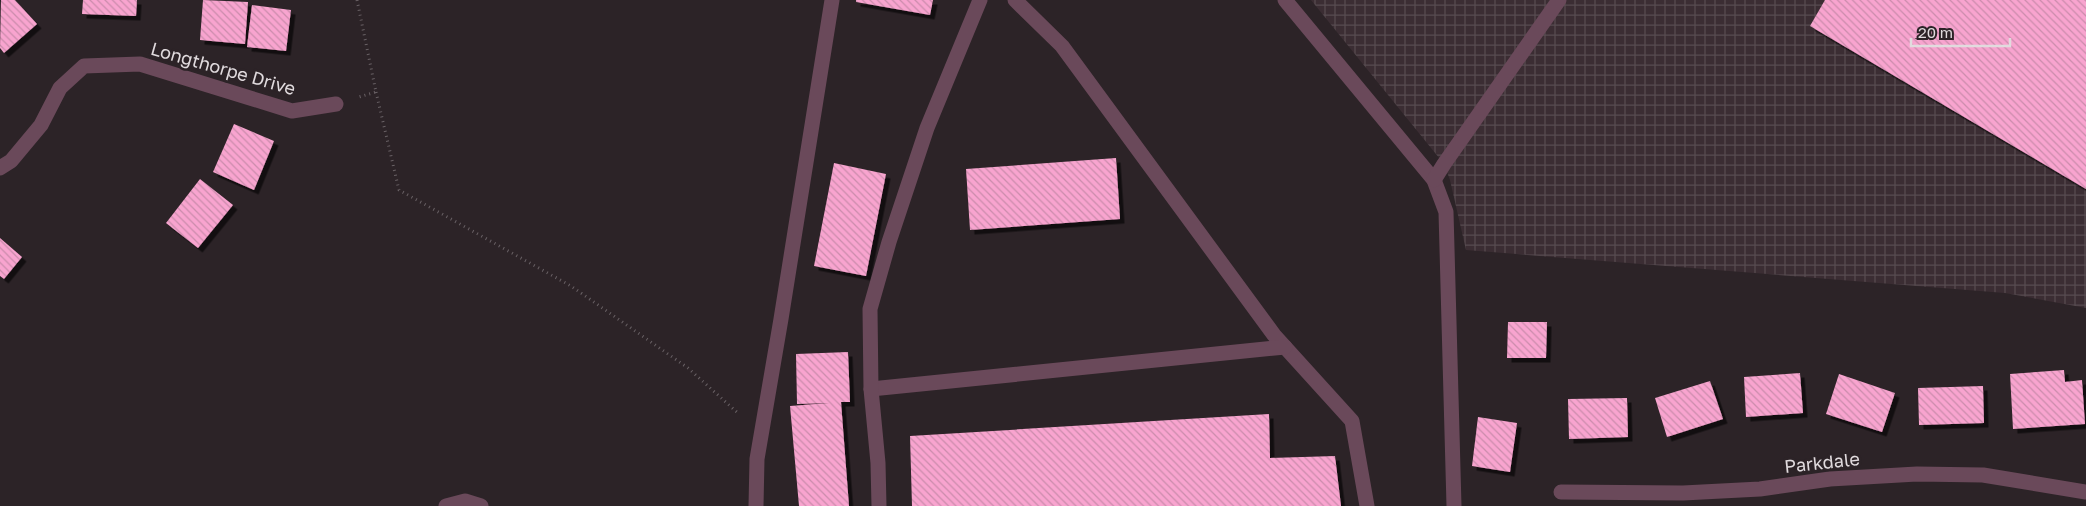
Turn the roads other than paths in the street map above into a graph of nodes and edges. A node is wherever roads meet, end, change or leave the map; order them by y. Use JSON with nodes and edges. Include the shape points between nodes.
{"nodes":[{"id":1,"x":832,"y":0,"type":"edge"},
{"id":2,"x":980,"y":0,"type":"edge"},
{"id":3,"x":1015,"y":0,"type":"edge"},
{"id":4,"x":1285,"y":0,"type":"edge"},
{"id":5,"x":1559,"y":0,"type":"edge"},
{"id":6,"x":336,"y":104,"type":"road end"},
{"id":7,"x":0,"y":168,"type":"edge"},
{"id":8,"x":1434,"y":180,"type":"junction"},
{"id":9,"x":1285,"y":347,"type":"junction"},
{"id":10,"x":871,"y":389,"type":"junction"},
{"id":11,"x":1561,"y":492,"type":"dead end"},
{"id":12,"x":2086,"y":492,"type":"edge"},
{"id":13,"x":446,"y":506,"type":"edge"},
{"id":14,"x":481,"y":506,"type":"edge"},
{"id":15,"x":756,"y":506,"type":"edge"},
{"id":16,"x":879,"y":506,"type":"edge"},
{"id":17,"x":1367,"y":506,"type":"edge"},
{"id":18,"x":1454,"y":506,"type":"edge"}],
"edges":[{"from":1,"to":15,"type":"street","via":[[756,459]]},
{"from":2,"to":10,"type":"street","via":[[928,128],[870,309]]},
{"from":3,"to":9,"type":"street","via":[[1062,46]]},
{"from":4,"to":8,"type":"street"},
{"from":5,"to":8,"type":"street"},
{"from":6,"to":7,"type":"street","name":"Longthorpe Drive","via":[[292,111],[140,64],[84,66],[60,88],[41,125],[11,161]]},
{"from":8,"to":18,"type":"street","via":[[1446,212]]},
{"from":9,"to":10,"type":"street"},
{"from":9,"to":17,"type":"street","via":[[1352,421]]},
{"from":10,"to":16,"type":"street"},
{"from":11,"to":12,"type":"street","name":"Parkdale","via":[[1684,493],[1917,474],[1983,475]]},
{"from":13,"to":14,"type":"street","via":[[465,501]]}]}
